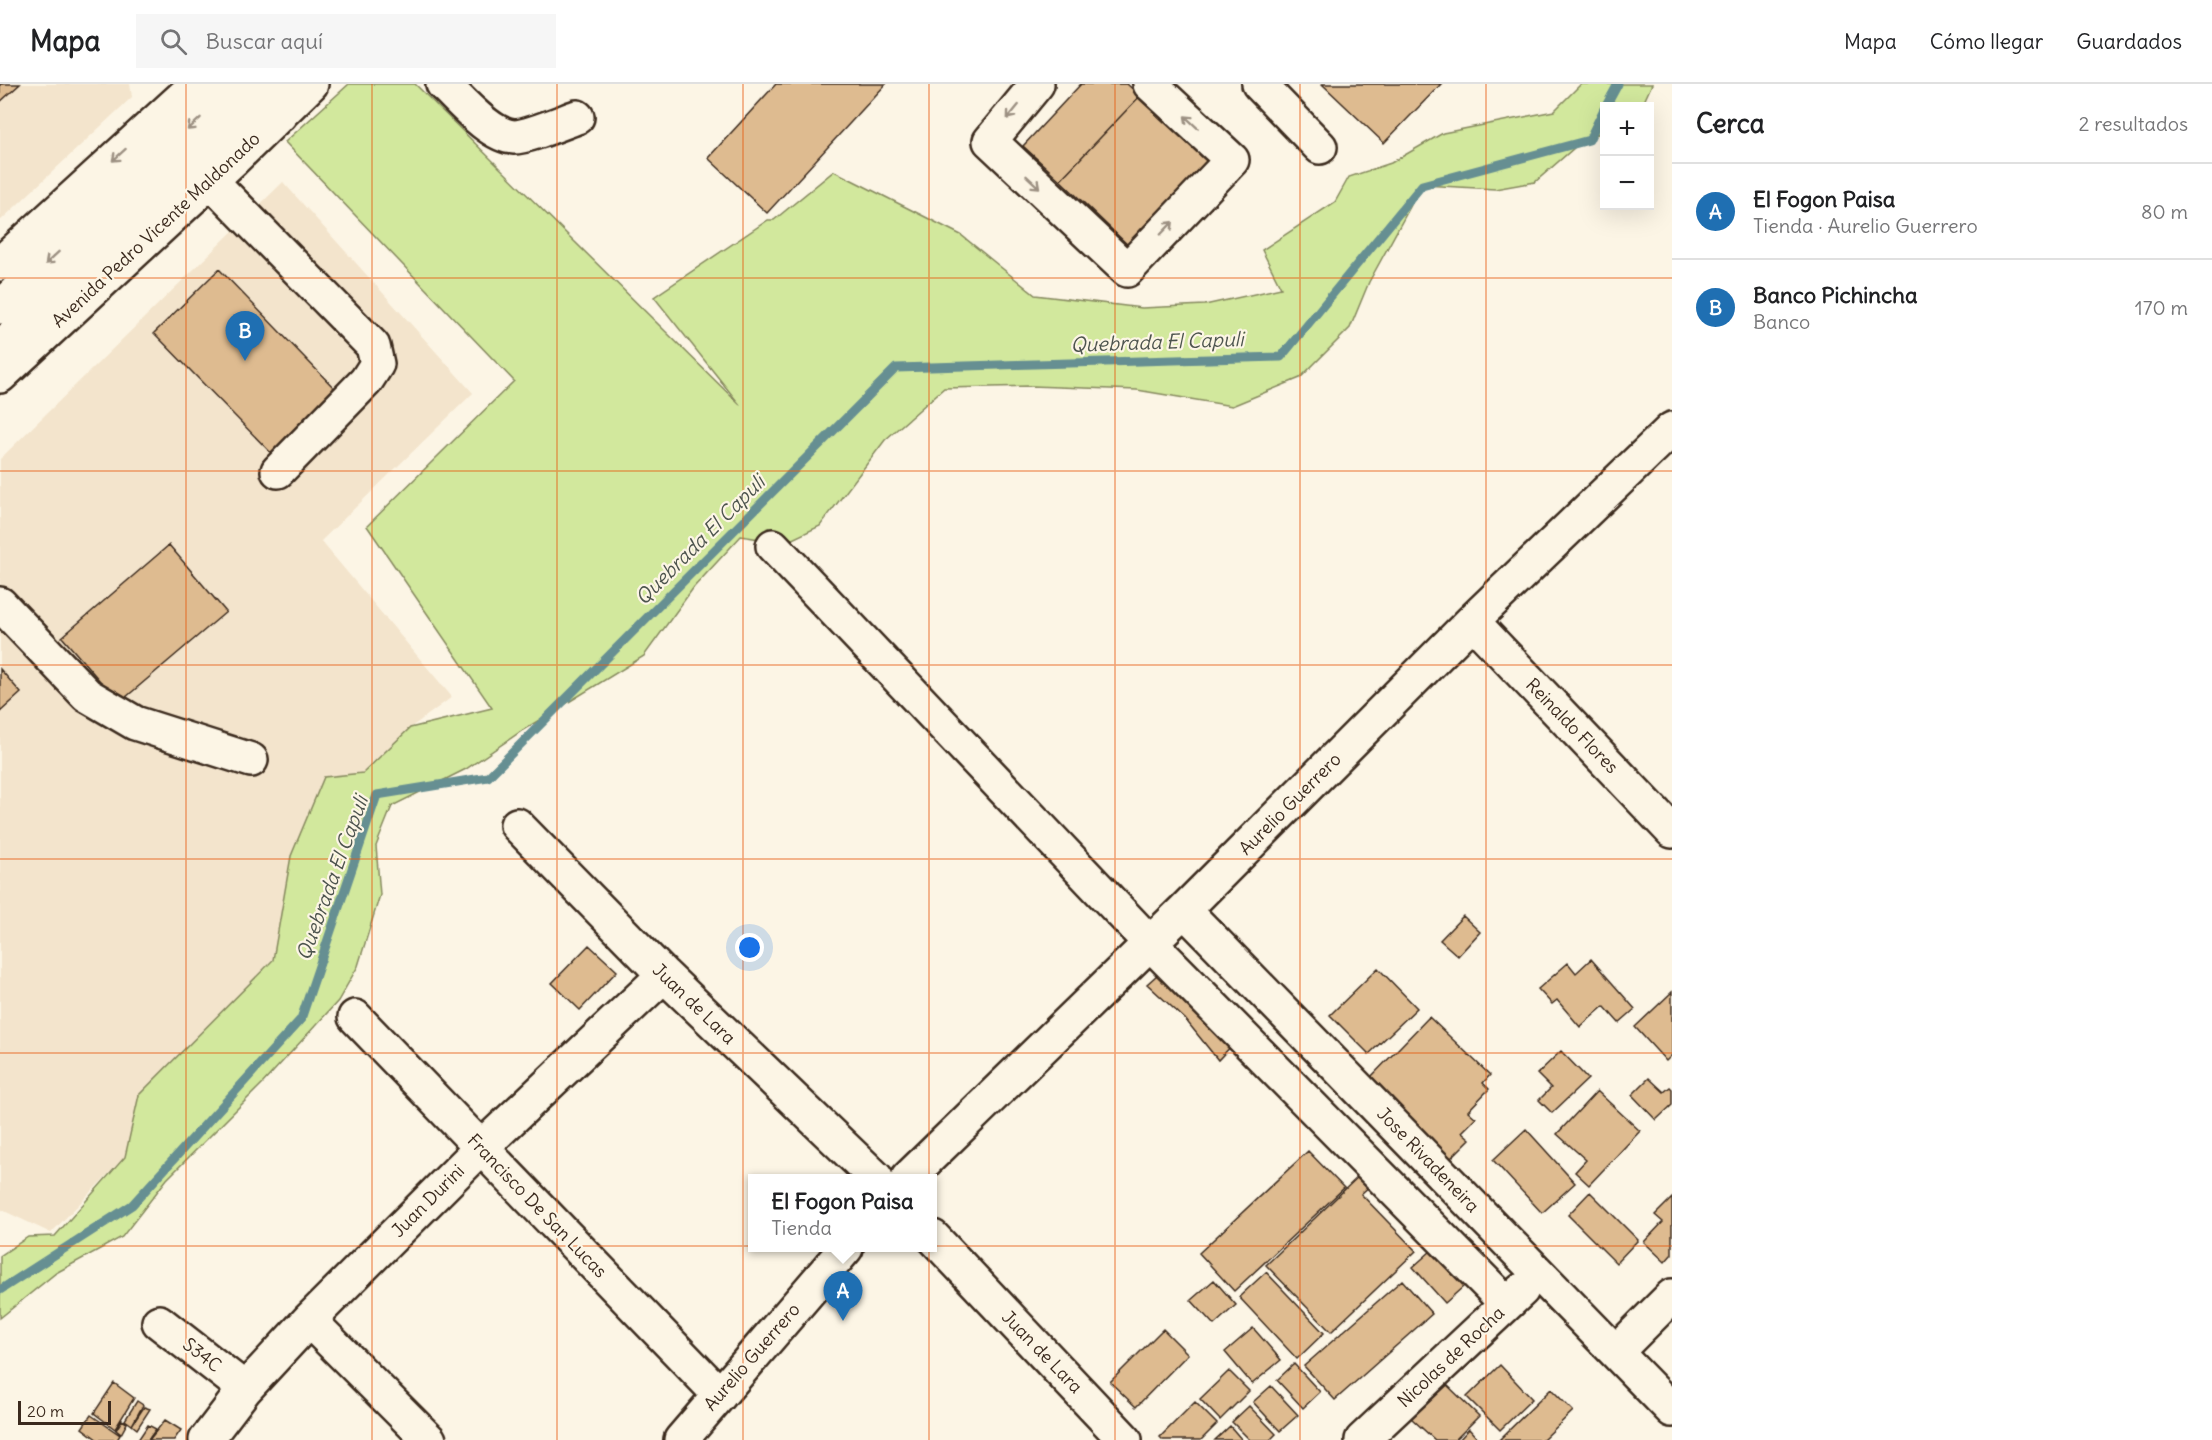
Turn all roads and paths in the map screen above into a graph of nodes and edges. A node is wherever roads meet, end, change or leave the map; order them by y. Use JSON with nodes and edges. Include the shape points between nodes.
{"nodes":[{"id":1,"x":311,"y":84,"type":"edge"},
{"id":2,"x":443,"y":84,"type":"edge"},
{"id":3,"x":1038,"y":84,"type":"edge"},
{"id":4,"x":1150,"y":84,"type":"edge"},
{"id":5,"x":1259,"y":84,"type":"edge"},
{"id":6,"x":270,"y":96,"type":"edge"},
{"id":7,"x":224,"y":103,"type":"edge"},
{"id":8,"x":577,"y":117,"type":"dead end"},
{"id":9,"x":1320,"y":147,"type":"dead end"},
{"id":10,"x":210,"y":180,"type":"junction"},
{"id":11,"x":0,"y":264,"type":"edge"},
{"id":12,"x":0,"y":307,"type":"edge"},
{"id":13,"x":0,"y":348,"type":"edge"},
{"id":14,"x":0,"y":376,"type":"edge"},
{"id":15,"x":1672,"y":429,"type":"edge"},
{"id":16,"x":278,"y":471,"type":"dead end"},
{"id":17,"x":773,"y":546,"type":"dead end"},
{"id":18,"x":0,"y":604,"type":"edge"},
{"id":19,"x":1472,"y":621,"type":"junction"},
{"id":20,"x":251,"y":760,"type":"dead end"},
{"id":21,"x":517,"y":825,"type":"dead end"},
{"id":22,"x":1672,"y":831,"type":"edge"},
{"id":23,"x":1185,"y":910,"type":"junction"},
{"id":24,"x":1150,"y":943,"type":"junction"},
{"id":25,"x":664,"y":975,"type":"junction"},
{"id":26,"x":355,"y":1017,"type":"dead end"},
{"id":27,"x":481,"y":1148,"type":"junction"},
{"id":28,"x":871,"y":1174,"type":"edge"},
{"id":29,"x":913,"y":1174,"type":"edge"},
{"id":30,"x":937,"y":1242,"type":"edge"},
{"id":31,"x":843,"y":1252,"type":"edge"},
{"id":32,"x":1539,"y":1275,"type":"junction"},
{"id":33,"x":1672,"y":1296,"type":"edge"},
{"id":34,"x":1507,"y":1304,"type":"junction"},
{"id":35,"x":309,"y":1320,"type":"junction"},
{"id":36,"x":159,"y":1322,"type":"dead end"},
{"id":37,"x":1616,"y":1352,"type":"junction"},
{"id":38,"x":245,"y":1389,"type":"junction"},
{"id":39,"x":720,"y":1395,"type":"junction"},
{"id":40,"x":1672,"y":1410,"type":"edge"},
{"id":41,"x":206,"y":1440,"type":"edge"},
{"id":42,"x":429,"y":1440,"type":"edge"},
{"id":43,"x":681,"y":1440,"type":"edge"},
{"id":44,"x":1125,"y":1440,"type":"edge"},
{"id":45,"x":1362,"y":1440,"type":"edge"}],
"edges":[{"from":1,"to":6,"type":"street","name":"Avenida Pedro Vicente Maldonado"},
{"from":2,"to":8,"type":"street","via":[[503,135],[516,137]]},
{"from":3,"to":4,"type":"street","one_way":true,"via":[[990,141],[1127,270],[1232,160]]},
{"from":5,"to":9,"type":"street"},
{"from":6,"to":7,"type":"street","name":"Avenida Pedro Vicente Maldonado"},
{"from":7,"to":10,"type":"street","name":"Avenida Pedro Vicente Maldonado"},
{"from":7,"to":11,"type":"street","name":"Avenida Pedro Vicente Maldonado","one_way":true},
{"from":7,"to":12,"type":"street","one_way":true},
{"from":7,"to":13,"type":"street"},
{"from":10,"to":14,"type":"street","name":"Avenida Pedro Vicente Maldonado"},
{"from":10,"to":16,"type":"street","via":[[373,346],[377,364],[366,381]]},
{"from":15,"to":19,"type":"street","name":"Aurelio Guerrero"},
{"from":17,"to":24,"type":"street"},
{"from":18,"to":20,"type":"street","via":[[87,695],[135,723]]},
{"from":19,"to":22,"type":"street","name":"Reinaldo Flores"},
{"from":19,"to":23,"type":"street","name":"Aurelio Guerrero"},
{"from":21,"to":25,"type":"street","name":"Juan de Lara"},
{"from":23,"to":24,"type":"street","name":"Aurelio Guerrero"},
{"from":23,"to":32,"type":"street","name":"Jose Rivadeneira"},
{"from":24,"to":29,"type":"street","name":"Aurelio Guerrero"},
{"from":24,"to":34,"type":"street"},
{"from":25,"to":27,"type":"street","name":"Juan Durini"},
{"from":25,"to":28,"type":"street","name":"Juan de Lara"},
{"from":26,"to":27,"type":"street","name":"Francisco De San Lucas"},
{"from":27,"to":35,"type":"street","name":"Juan Durini"},
{"from":27,"to":39,"type":"street","name":"Francisco De San Lucas"},
{"from":30,"to":44,"type":"street","name":"Juan de Lara"},
{"from":31,"to":39,"type":"street","name":"Aurelio Guerrero"},
{"from":32,"to":34,"type":"street","name":"Nicolas de Rocha"},
{"from":32,"to":37,"type":"street","name":"Jose Rivadeneira"},
{"from":33,"to":37,"type":"street"},
{"from":34,"to":45,"type":"street","name":"Nicolas de Rocha"},
{"from":35,"to":38,"type":"street","name":"Juan Durini"},
{"from":35,"to":42,"type":"street"},
{"from":36,"to":38,"type":"street","name":"S34C"},
{"from":37,"to":40,"type":"street","name":"Jose Rivadeneira"},
{"from":38,"to":41,"type":"street","name":"Juan Durini"},
{"from":39,"to":43,"type":"street","name":"Aurelio Guerrero"}]}
